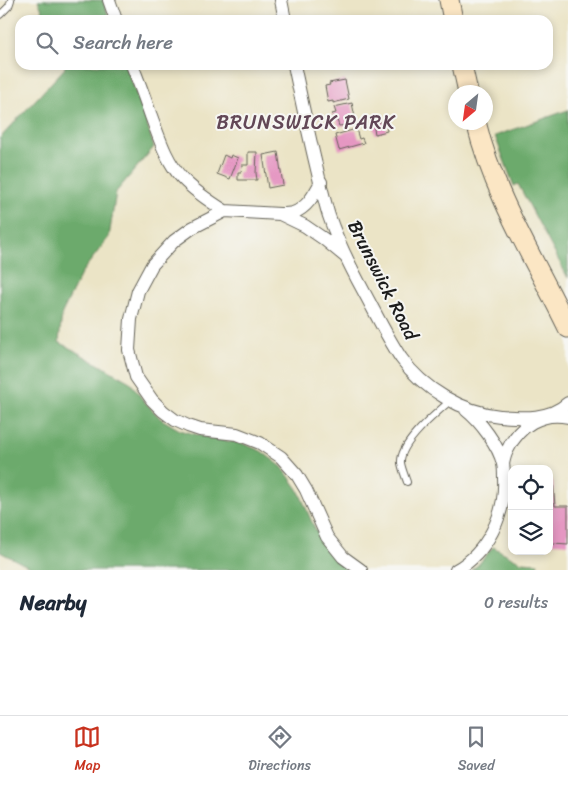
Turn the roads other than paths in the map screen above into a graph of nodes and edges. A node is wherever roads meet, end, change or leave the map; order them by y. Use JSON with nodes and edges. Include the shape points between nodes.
{"nodes":[{"id":1,"x":11,"y":0,"type":"edge"},
{"id":2,"x":109,"y":0,"type":"edge"},
{"id":3,"x":281,"y":0,"type":"edge"},
{"id":4,"x":449,"y":0,"type":"edge"},
{"id":5,"x":0,"y":15,"type":"edge"},
{"id":6,"x":114,"y":15,"type":"edge"},
{"id":7,"x":284,"y":15,"type":"edge"},
{"id":8,"x":452,"y":15,"type":"edge"},
{"id":9,"x":134,"y":70,"type":"edge"},
{"id":10,"x":295,"y":70,"type":"edge"},
{"id":11,"x":463,"y":70,"type":"edge"},
{"id":12,"x":466,"y":85,"type":"edge"},
{"id":13,"x":478,"y":130,"type":"edge"},
{"id":14,"x":320,"y":182,"type":"junction"},
{"id":15,"x":224,"y":211,"type":"junction"},
{"id":16,"x":280,"y":214,"type":"junction"},
{"id":17,"x":346,"y":258,"type":"junction"},
{"id":18,"x":568,"y":328,"type":"edge"},
{"id":19,"x":451,"y":400,"type":"junction"},
{"id":20,"x":568,"y":403,"type":"edge"},
{"id":21,"x":463,"y":406,"type":"junction"},
{"id":22,"x":543,"y":416,"type":"junction"},
{"id":23,"x":568,"y":417,"type":"edge"},
{"id":24,"x":503,"y":464,"type":"junction"},
{"id":25,"x":407,"y":482,"type":"dead end"},
{"id":26,"x":362,"y":570,"type":"edge"},
{"id":27,"x":456,"y":570,"type":"edge"}],
"edges":[{"from":1,"to":5,"type":"lane"},
{"from":2,"to":6,"type":"street"},
{"from":3,"to":7,"type":"street"},
{"from":4,"to":8,"type":"street"},
{"from":9,"to":15,"type":"street","via":[[172,164],[195,190]]},
{"from":10,"to":14,"type":"street","name":"Brunswick Road"},
{"from":11,"to":12,"type":"street"},
{"from":13,"to":18,"type":"street","via":[[496,183]]},
{"from":14,"to":16,"type":"street","via":[[306,204],[293,213]]},
{"from":14,"to":17,"type":"street","name":"Brunswick Road"},
{"from":15,"to":16,"type":"street"},
{"from":15,"to":26,"type":"street","via":[[174,241],[147,274],[138,291],[131,319],[130,350],[136,377],[152,400],[175,420],[200,430],[237,434],[282,457],[306,490],[327,537],[343,557]]},
{"from":16,"to":17,"type":"street","via":[[305,226]]},
{"from":17,"to":19,"type":"street","name":"Brunswick Road","via":[[402,359],[434,390]]},
{"from":19,"to":21,"type":"street","name":"Brunswick Road"},
{"from":19,"to":25,"type":"lane","via":[[415,434],[402,455]]},
{"from":20,"to":22,"type":"street","name":"Brunswick Road"},
{"from":21,"to":22,"type":"street","name":"Brunswick Road","via":[[492,415]]},
{"from":21,"to":24,"type":"street","via":[[484,429]]},
{"from":22,"to":23,"type":"street"},
{"from":22,"to":24,"type":"street","via":[[516,436]]},
{"from":24,"to":27,"type":"street","via":[[502,505],[493,531],[470,560]]}]}
